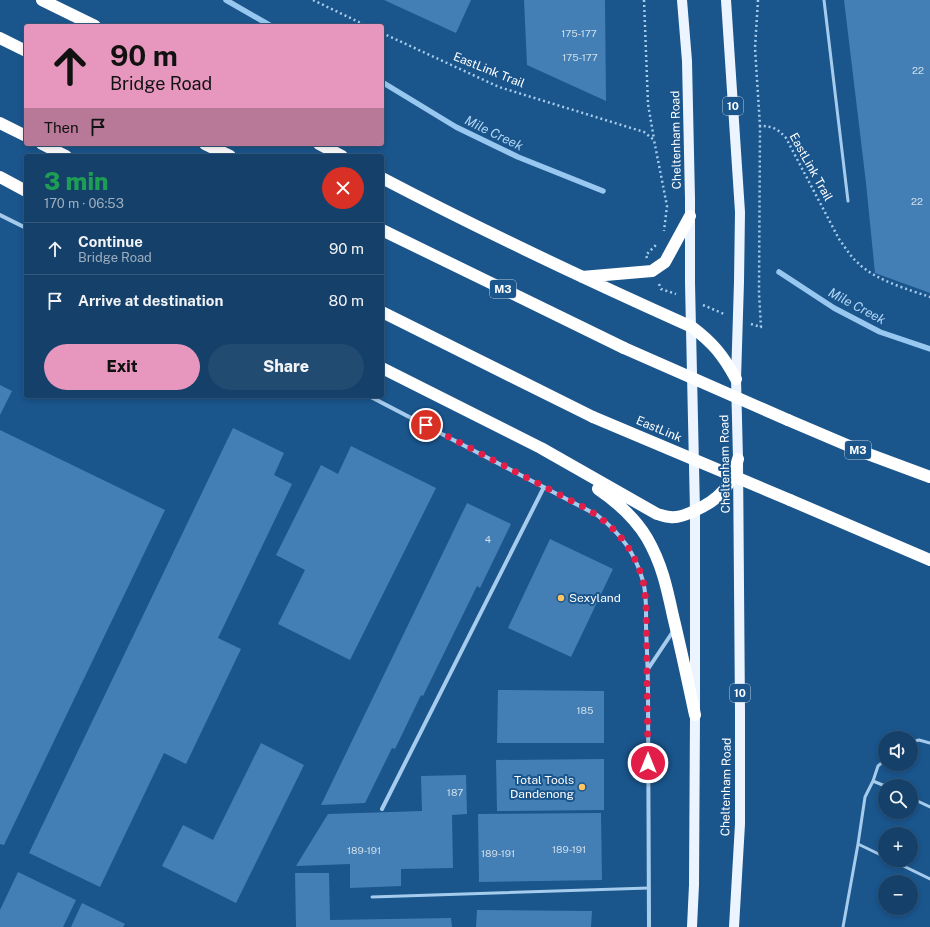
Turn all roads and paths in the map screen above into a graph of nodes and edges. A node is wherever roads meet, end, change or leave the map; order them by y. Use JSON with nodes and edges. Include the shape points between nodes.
{"nodes":[{"id":1,"x":42,"y":0,"type":"edge"},
{"id":2,"x":313,"y":0,"type":"edge"},
{"id":3,"x":644,"y":0,"type":"edge"},
{"id":4,"x":682,"y":0,"type":"edge"},
{"id":5,"x":726,"y":0,"type":"edge"},
{"id":6,"x":758,"y":0,"type":"edge"},
{"id":7,"x":824,"y":0,"type":"edge"},
{"id":8,"x":91,"y":24,"type":"edge"},
{"id":9,"x":363,"y":24,"type":"edge"},
{"id":10,"x":384,"y":34,"type":"edge"},
{"id":11,"x":0,"y":38,"type":"edge"},
{"id":12,"x":24,"y":50,"type":"edge"},
{"id":13,"x":0,"y":123,"type":"edge"},
{"id":14,"x":760,"y":126,"type":"junction"},
{"id":15,"x":24,"y":135,"type":"edge"},
{"id":16,"x":654,"y":140,"type":"junction"},
{"id":17,"x":46,"y":146,"type":"edge"},
{"id":18,"x":209,"y":146,"type":"edge"},
{"id":19,"x":323,"y":146,"type":"edge"},
{"id":20,"x":62,"y":154,"type":"edge"},
{"id":21,"x":226,"y":154,"type":"edge"},
{"id":22,"x":338,"y":154,"type":"edge"},
{"id":23,"x":0,"y":177,"type":"edge"},
{"id":24,"x":384,"y":179,"type":"edge"},
{"id":25,"x":24,"y":190,"type":"edge"},
{"id":26,"x":848,"y":201,"type":"dead end"},
{"id":27,"x":0,"y":215,"type":"edge"},
{"id":28,"x":690,"y":216,"type":"junction"},
{"id":29,"x":24,"y":227,"type":"edge"},
{"id":30,"x":384,"y":231,"type":"edge"},
{"id":31,"x":664,"y":232,"type":"dead end"},
{"id":32,"x":581,"y":277,"type":"junction"},
{"id":33,"x":759,"y":293,"type":"dead end"},
{"id":34,"x":930,"y":297,"type":"edge"},
{"id":35,"x":384,"y":313,"type":"edge"},
{"id":36,"x":692,"y":328,"type":"junction"},
{"id":37,"x":384,"y":369,"type":"edge"},
{"id":38,"x":736,"y":379,"type":"junction"},
{"id":39,"x":373,"y":398,"type":"edge"},
{"id":40,"x":541,"y":448,"type":"junction"},
{"id":41,"x":738,"y":459,"type":"junction"},
{"id":42,"x":930,"y":477,"type":"edge"},
{"id":43,"x":544,"y":487,"type":"junction"},
{"id":44,"x":695,"y":511,"type":"junction"},
{"id":45,"x":930,"y":560,"type":"edge"},
{"id":46,"x":676,"y":628,"type":"junction"},
{"id":47,"x":648,"y":670,"type":"junction"},
{"id":48,"x":695,"y":715,"type":"junction"},
{"id":49,"x":918,"y":740,"type":"edge"},
{"id":50,"x":930,"y":743,"type":"edge"},
{"id":51,"x":878,"y":766,"type":"edge"},
{"id":52,"x":873,"y":781,"type":"junction"},
{"id":53,"x":878,"y":783,"type":"edge"},
{"id":54,"x":918,"y":801,"type":"edge"},
{"id":55,"x":930,"y":807,"type":"edge"},
{"id":56,"x":382,"y":809,"type":"dead end"},
{"id":57,"x":858,"y":844,"type":"junction"},
{"id":58,"x":878,"y":854,"type":"edge"},
{"id":59,"x":905,"y":867,"type":"edge"},
{"id":60,"x":930,"y":879,"type":"edge"},
{"id":61,"x":649,"y":888,"type":"junction"},
{"id":62,"x":372,"y":897,"type":"dead end"},
{"id":63,"x":649,"y":927,"type":"edge"},
{"id":64,"x":692,"y":927,"type":"edge"},
{"id":65,"x":734,"y":927,"type":"edge"},
{"id":66,"x":843,"y":927,"type":"edge"}],
"edges":[{"from":1,"to":8,"type":"highway"},
{"from":2,"to":9,"type":"path"},
{"from":3,"to":16,"type":"path","via":[[648,104]]},
{"from":4,"to":28,"type":"main road","name":"Cheltenham Road","via":[[687,61]]},
{"from":5,"to":38,"type":"main road","name":"Cheltenham Road","number":"10","via":[[740,212]]},
{"from":6,"to":14,"type":"path","via":[[755,48]]},
{"from":7,"to":26,"type":"lane"},
{"from":10,"to":16,"type":"path","name":"EastLink Trail","via":[[499,87],[644,132]]},
{"from":11,"to":12,"type":"highway"},
{"from":13,"to":15,"type":"highway"},
{"from":14,"to":33,"type":"path"},
{"from":14,"to":34,"type":"path","name":"EastLink Trail","via":[[778,130],[786,138],[839,239],[857,263],[876,276]]},
{"from":16,"to":31,"type":"path","via":[[667,206]]},
{"from":17,"to":20,"type":"highway"},
{"from":18,"to":21,"type":"highway"},
{"from":19,"to":22,"type":"highway"},
{"from":23,"to":25,"type":"highway"},
{"from":24,"to":32,"type":"highway"},
{"from":27,"to":29,"type":"street"},
{"from":28,"to":32,"type":"highway","via":[[665,262],[652,271]]},
{"from":28,"to":36,"type":"main road","name":"Cheltenham Road"},
{"from":30,"to":42,"type":"highway","number":"M3","bridge":true,"via":[[624,348],[868,454]]},
{"from":32,"to":36,"type":"highway"},
{"from":35,"to":45,"type":"highway","name":"EastLink","bridge":true,"via":[[593,416]]},
{"from":36,"to":38,"type":"highway","via":[[717,350],[728,363]]},
{"from":36,"to":44,"type":"main road","name":"Cheltenham Road"},
{"from":37,"to":40,"type":"highway"},
{"from":38,"to":41,"type":"main road","name":"Cheltenham Road","number":"10"},
{"from":39,"to":43,"type":"street"},
{"from":40,"to":44,"type":"highway","via":[[657,514],[684,516]]},
{"from":40,"to":46,"type":"highway","via":[[613,499],[636,523],[656,554],[662,569]]},
{"from":41,"to":44,"type":"highway","via":[[727,488],[713,502]]},
{"from":41,"to":65,"type":"main road","name":"Cheltenham Road","number":"10","via":[[740,816]]},
{"from":43,"to":47,"type":"street","via":[[597,515],[626,543],[643,582]]},
{"from":43,"to":56,"type":"street"},
{"from":44,"to":48,"type":"main road","name":"Cheltenham Road"},
{"from":46,"to":47,"type":"street"},
{"from":46,"to":48,"type":"highway"},
{"from":47,"to":61,"type":"street"},
{"from":48,"to":64,"type":"main road","name":"Cheltenham Road"},
{"from":49,"to":50,"type":"lane"},
{"from":51,"to":52,"type":"lane"},
{"from":52,"to":53,"type":"lane"},
{"from":52,"to":57,"type":"lane","via":[[865,797]]},
{"from":54,"to":55,"type":"lane"},
{"from":57,"to":58,"type":"lane"},
{"from":57,"to":66,"type":"lane"},
{"from":59,"to":60,"type":"lane"},
{"from":61,"to":62,"type":"lane"},
{"from":61,"to":63,"type":"street"}]}
